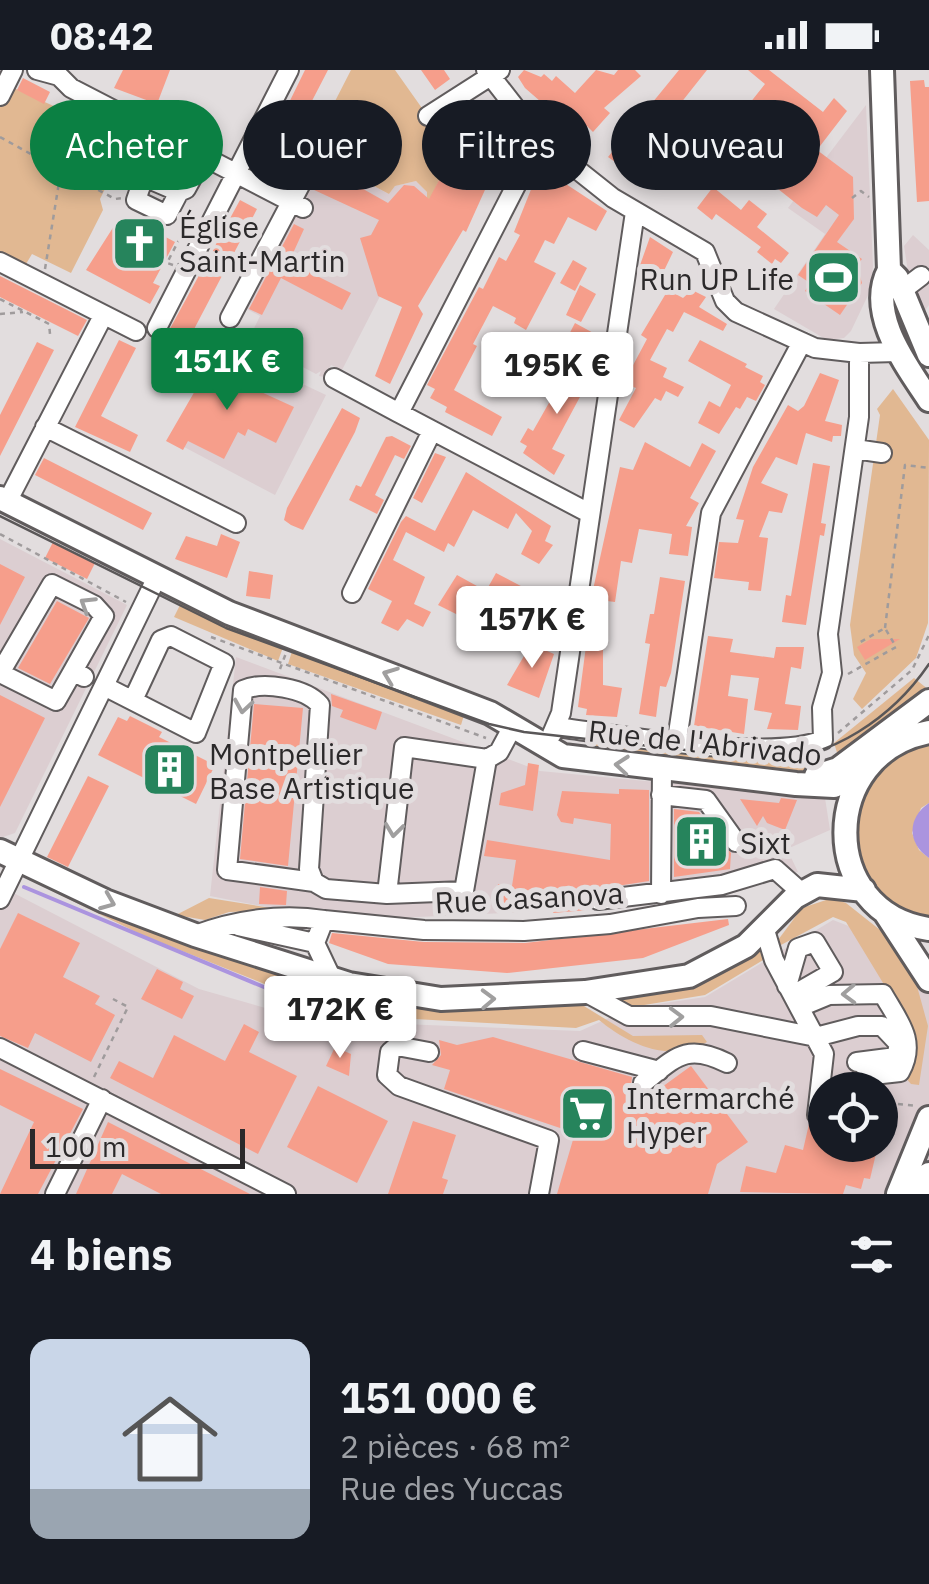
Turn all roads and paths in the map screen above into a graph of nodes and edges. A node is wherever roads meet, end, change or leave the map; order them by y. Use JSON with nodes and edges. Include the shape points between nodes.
{"nodes":[{"id":1,"x":14,"y":70,"type":"edge"},
{"id":2,"x":37,"y":70,"type":"edge"},
{"id":3,"x":882,"y":70,"type":"edge"},
{"id":4,"x":285,"y":71,"type":"edge"},
{"id":5,"x":492,"y":72,"type":"edge"},
{"id":6,"x":65,"y":73,"type":"edge"},
{"id":7,"x":0,"y":96,"type":"edge"},
{"id":8,"x":93,"y":100,"type":"edge"},
{"id":9,"x":451,"y":100,"type":"edge"},
{"id":10,"x":513,"y":100,"type":"edge"},
{"id":11,"x":0,"y":138,"type":"edge"},
{"id":12,"x":30,"y":153,"type":"edge"},
{"id":13,"x":223,"y":168,"type":"edge"},
{"id":14,"x":236,"y":175,"type":"junction"},
{"id":15,"x":591,"y":176,"type":"edge"},
{"id":16,"x":59,"y":190,"type":"edge"},
{"id":17,"x":98,"y":190,"type":"edge"},
{"id":18,"x":184,"y":190,"type":"edge"},
{"id":19,"x":302,"y":190,"type":"edge"},
{"id":20,"x":514,"y":190,"type":"edge"},
{"id":21,"x":134,"y":196,"type":"joint"},
{"id":22,"x":852,"y":198,"type":"dead end"},
{"id":23,"x":870,"y":198,"type":"dead end"},
{"id":24,"x":296,"y":205,"type":"junction"},
{"id":25,"x":636,"y":212,"type":"junction"},
{"id":26,"x":182,"y":234,"type":"dead end"},
{"id":27,"x":0,"y":262,"type":"edge"},
{"id":28,"x":180,"y":268,"type":"dead end"},
{"id":29,"x":889,"y":270,"type":"junction"},
{"id":30,"x":922,"y":276,"type":"dead end"},
{"id":31,"x":40,"y":282,"type":"junction"},
{"id":32,"x":900,"y":292,"type":"junction"},
{"id":33,"x":0,"y":298,"type":"edge"},
{"id":34,"x":24,"y":311,"type":"junction"},
{"id":35,"x":0,"y":314,"type":"edge"},
{"id":36,"x":103,"y":316,"type":"junction"},
{"id":37,"x":230,"y":318,"type":"dead end"},
{"id":38,"x":157,"y":328,"type":"dead end"},
{"id":39,"x":136,"y":332,"type":"dead end"},
{"id":40,"x":50,"y":334,"type":"dead end"},
{"id":41,"x":802,"y":342,"type":"junction"},
{"id":42,"x":926,"y":346,"type":"edge"},
{"id":43,"x":897,"y":352,"type":"junction"},
{"id":44,"x":859,"y":353,"type":"junction"},
{"id":45,"x":334,"y":378,"type":"dead end"},
{"id":46,"x":929,"y":400,"type":"edge"},
{"id":47,"x":398,"y":413,"type":"junction"},
{"id":48,"x":45,"y":427,"type":"junction"},
{"id":49,"x":432,"y":431,"type":"junction"},
{"id":50,"x":855,"y":449,"type":"junction"},
{"id":51,"x":882,"y":453,"type":"dead end"},
{"id":52,"x":929,"y":468,"type":"edge"},
{"id":53,"x":4,"y":500,"type":"edge"},
{"id":54,"x":589,"y":513,"type":"junction"},
{"id":55,"x":236,"y":523,"type":"dead end"},
{"id":56,"x":0,"y":534,"type":"edge"},
{"id":57,"x":157,"y":577,"type":"junction"},
{"id":58,"x":352,"y":592,"type":"dead end"},
{"id":59,"x":140,"y":609,"type":"junction"},
{"id":60,"x":885,"y":628,"type":"junction"},
{"id":61,"x":205,"y":635,"type":"dead end"},
{"id":62,"x":929,"y":635,"type":"edge"},
{"id":63,"x":857,"y":644,"type":"dead end"},
{"id":64,"x":832,"y":673,"type":"junction"},
{"id":65,"x":79,"y":674,"type":"joint"},
{"id":66,"x":104,"y":686,"type":"junction"},
{"id":67,"x":133,"y":700,"type":"junction"},
{"id":68,"x":924,"y":705,"type":"edge"},
{"id":69,"x":513,"y":726,"type":"junction"},
{"id":70,"x":919,"y":734,"type":"edge"},
{"id":71,"x":550,"y":736,"type":"junction"},
{"id":72,"x":677,"y":740,"type":"junction"},
{"id":73,"x":823,"y":740,"type":"junction"},
{"id":74,"x":490,"y":750,"type":"junction"},
{"id":75,"x":662,"y":768,"type":"junction"},
{"id":76,"x":862,"y":773,"type":"junction"},
{"id":77,"x":788,"y":780,"type":"junction"},
{"id":78,"x":661,"y":795,"type":"junction"},
{"id":79,"x":736,"y":842,"type":"dead end"},
{"id":80,"x":10,"y":856,"type":"edge"},
{"id":81,"x":314,"y":882,"type":"junction"},
{"id":82,"x":864,"y":890,"type":"junction"},
{"id":83,"x":386,"y":894,"type":"junction"},
{"id":84,"x":661,"y":894,"type":"junction"},
{"id":85,"x":802,"y":894,"type":"junction"},
{"id":86,"x":0,"y":899,"type":"edge"},
{"id":87,"x":598,"y":900,"type":"dead end"},
{"id":88,"x":736,"y":906,"type":"dead end"},
{"id":89,"x":884,"y":911,"type":"junction"},
{"id":90,"x":324,"y":920,"type":"junction"},
{"id":91,"x":228,"y":922,"type":"junction"},
{"id":92,"x":929,"y":929,"type":"edge"},
{"id":93,"x":765,"y":930,"type":"junction"},
{"id":94,"x":195,"y":934,"type":"junction"},
{"id":95,"x":315,"y":943,"type":"junction"},
{"id":96,"x":332,"y":979,"type":"junction"},
{"id":97,"x":929,"y":980,"type":"edge"},
{"id":98,"x":585,"y":992,"type":"junction"},
{"id":99,"x":791,"y":992,"type":"junction"},
{"id":100,"x":113,"y":999,"type":"dead end"},
{"id":101,"x":816,"y":1038,"type":"junction"},
{"id":102,"x":0,"y":1048,"type":"edge"},
{"id":103,"x":583,"y":1051,"type":"dead end"},
{"id":104,"x":429,"y":1052,"type":"dead end"},
{"id":105,"x":726,"y":1063,"type":"dead end"},
{"id":106,"x":659,"y":1070,"type":"junction"},
{"id":107,"x":823,"y":1072,"type":"edge"},
{"id":108,"x":642,"y":1083,"type":"dead end"},
{"id":109,"x":94,"y":1095,"type":"junction"},
{"id":110,"x":898,"y":1104,"type":"dead end"},
{"id":111,"x":925,"y":1112,"type":"edge"},
{"id":112,"x":929,"y":1174,"type":"edge"},
{"id":113,"x":266,"y":1189,"type":"edge"},
{"id":114,"x":55,"y":1194,"type":"edge"},
{"id":115,"x":286,"y":1194,"type":"edge"},
{"id":116,"x":539,"y":1194,"type":"edge"},
{"id":117,"x":898,"y":1194,"type":"edge"},
{"id":118,"x":919,"y":1194,"type":"edge"}],
"edges":[{"from":1,"to":7,"type":"street"},
{"from":2,"to":6,"type":"street"},
{"from":3,"to":29,"type":"main road"},
{"from":4,"to":14,"type":"street"},
{"from":5,"to":9,"type":"street"},
{"from":5,"to":10,"type":"street"},
{"from":6,"to":8,"type":"street","via":[[71,88]]},
{"from":11,"to":12,"type":"path"},
{"from":13,"to":14,"type":"street"},
{"from":14,"to":24,"type":"street"},
{"from":14,"to":38,"type":"street"},
{"from":15,"to":25,"type":"street"},
{"from":16,"to":31,"type":"path","via":[[50,261]]},
{"from":17,"to":21,"type":"path","via":[[114,199]]},
{"from":18,"to":21,"type":"street","via":[[167,215]]},
{"from":19,"to":24,"type":"street"},
{"from":20,"to":47,"type":"street"},
{"from":22,"to":23,"type":"path","via":[[861,190]]},
{"from":24,"to":37,"type":"street"},
{"from":25,"to":41,"type":"street","via":[[705,252],[731,308]]},
{"from":25,"to":54,"type":"street"},
{"from":26,"to":28,"type":"path","via":[[167,262]]},
{"from":27,"to":31,"type":"street"},
{"from":29,"to":32,"type":"main road"},
{"from":29,"to":43,"type":"main road","via":[[882,283],[884,304]]},
{"from":30,"to":32,"type":"street"},
{"from":31,"to":36,"type":"street"},
{"from":32,"to":42,"type":"main road"},
{"from":33,"to":34,"type":"path"},
{"from":34,"to":35,"type":"path"},
{"from":34,"to":40,"type":"path","via":[[49,324]]},
{"from":36,"to":39,"type":"street"},
{"from":36,"to":48,"type":"street"},
{"from":41,"to":44,"type":"street"},
{"from":41,"to":72,"type":"street","via":[[711,513]]},
{"from":42,"to":43,"type":"main road"},
{"from":43,"to":44,"type":"street"},
{"from":43,"to":46,"type":"main road"},
{"from":44,"to":50,"type":"street"},
{"from":45,"to":47,"type":"street"},
{"from":47,"to":49,"type":"street"},
{"from":48,"to":53,"type":"street"},
{"from":48,"to":55,"type":"street"},
{"from":49,"to":54,"type":"street"},
{"from":49,"to":58,"type":"street"},
{"from":50,"to":51,"type":"street"},
{"from":50,"to":64,"type":"street","via":[[828,634]]},
{"from":52,"to":60,"type":"path","via":[[905,465]]},
{"from":53,"to":57,"type":"main road","name":"Rue de l'Abrivado"},
{"from":54,"to":71,"type":"street"},
{"from":56,"to":59,"type":"path"},
{"from":57,"to":59,"type":"street"},
{"from":69,"to":57,"type":"main road","name":"Rue de l'Abrivado","one_way":true,"via":[[251,622]]},
{"from":59,"to":66,"type":"street"},
{"from":60,"to":63,"type":"path"},
{"from":60,"to":64,"type":"path","via":[[896,646],[846,675]]},
{"from":61,"to":74,"type":"path"},
{"from":62,"to":73,"type":"path","via":[[912,670]]},
{"from":64,"to":73,"type":"street","via":[[822,708]]},
{"from":65,"to":65,"type":"street","one_way":true,"via":[[104,616],[52,584],[0,673],[56,701]]},
{"from":66,"to":67,"type":"street"},
{"from":66,"to":80,"type":"street"},
{"from":67,"to":67,"type":"street","via":[[196,733],[224,663],[171,636],[161,640]]},
{"from":68,"to":70,"type":"street"},
{"from":68,"to":77,"type":"main road","via":[[838,769]]},
{"from":69,"to":71,"type":"main road","name":"Rue de l'Abrivado"},
{"from":69,"to":74,"type":"street","via":[[499,752]]},
{"from":70,"to":76,"type":"main road","via":[[883,751]]},
{"from":71,"to":72,"type":"street","name":"Rue de l'Abrivado"},
{"from":75,"to":71,"type":"main road","name":"Rue de l'Abrivado","one_way":true,"via":[[586,762]]},
{"from":72,"to":73,"type":"street","name":"Rue de l'Abrivado","via":[[777,750]]},
{"from":74,"to":83,"type":"street","via":[[464,891]]},
{"from":74,"to":83,"type":"street","one_way":true,"via":[[404,746]]},
{"from":75,"to":77,"type":"main road","name":"Rue de l'Abrivado"},
{"from":75,"to":78,"type":"street"},
{"from":76,"to":77,"type":"main road","name":"Rue de l'Abrivado","via":[[834,786]]},
{"from":76,"to":82,"type":"main road","via":[[844,832]]},
{"from":78,"to":79,"type":"street","via":[[706,800]]},
{"from":78,"to":84,"type":"street"},
{"from":80,"to":86,"type":"street"},
{"from":80,"to":94,"type":"main road","one_way":true},
{"from":81,"to":81,"type":"street","one_way":true,"via":[[309,869],[320,705],[304,692],[252,686],[243,690],[227,870]]},
{"from":81,"to":83,"type":"street"},
{"from":82,"to":85,"type":"main road","via":[[818,885]]},
{"from":82,"to":89,"type":"main road"},
{"from":84,"to":85,"type":"street","via":[[775,869]]},
{"from":84,"to":87,"type":"street"},
{"from":85,"to":93,"type":"main road"},
{"from":88,"to":90,"type":"street","name":"Rue Casanova","via":[[524,931]]},
{"from":89,"to":92,"type":"main road"},
{"from":89,"to":97,"type":"main road"},
{"from":90,"to":91,"type":"street","name":"Rue Casanova"},
{"from":90,"to":95,"type":"street"},
{"from":91,"to":94,"type":"street","name":"Rue Casanova"},
{"from":91,"to":95,"type":"street"},
{"from":93,"to":98,"type":"main road","via":[[690,976]]},
{"from":93,"to":99,"type":"street"},
{"from":94,"to":96,"type":"main road"},
{"from":95,"to":96,"type":"street"},
{"from":96,"to":98,"type":"main road","one_way":true,"via":[[441,999]]},
{"from":98,"to":101,"type":"street","one_way":true,"via":[[620,1014],[711,1016]]},
{"from":99,"to":101,"type":"street"},
{"from":101,"to":99,"type":"street","one_way":true,"via":[[882,1026],[900,1044],[896,1058],[857,1062],[882,1074],[900,1072],[908,1057],[909,1039],[883,994]]},
{"from":100,"to":109,"type":"path","via":[[128,1007]]},
{"from":101,"to":107,"type":"street"},
{"from":102,"to":109,"type":"street"},
{"from":103,"to":106,"type":"street"},
{"from":104,"to":116,"type":"street","via":[[397,1046],[387,1075],[398,1086],[549,1140]]},
{"from":105,"to":106,"type":"street","via":[[704,1051],[681,1054]]},
{"from":106,"to":108,"type":"street"},
{"from":109,"to":113,"type":"street"},
{"from":109,"to":114,"type":"street","via":[[83,1138]]},
{"from":110,"to":111,"type":"path"},
{"from":111,"to":117,"type":"main road"},
{"from":112,"to":118,"type":"main road"},
{"from":113,"to":115,"type":"street"}]}
